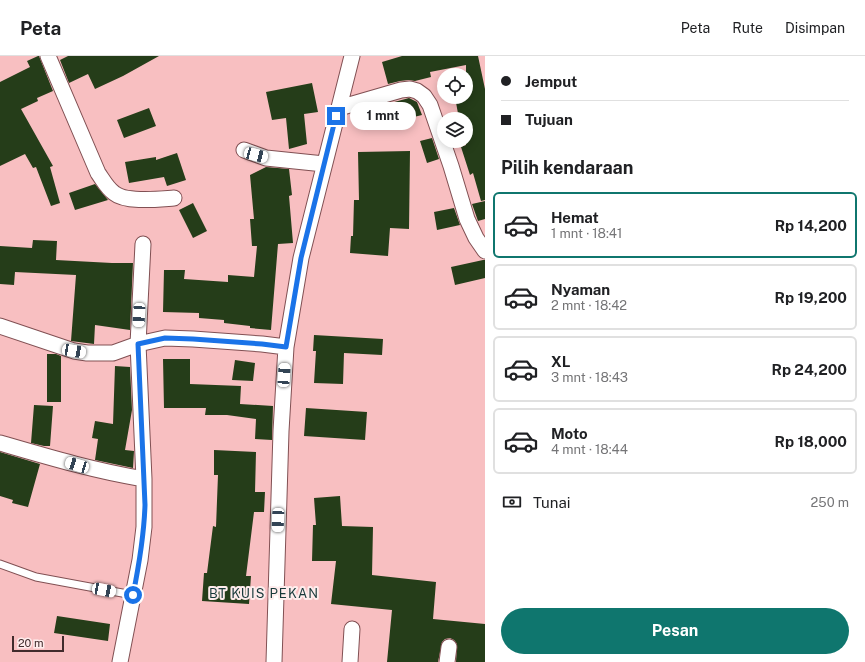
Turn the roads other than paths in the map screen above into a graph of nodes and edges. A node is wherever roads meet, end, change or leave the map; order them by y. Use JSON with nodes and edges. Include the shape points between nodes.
{"nodes":[{"id":1,"x":48,"y":56,"type":"edge"},
{"id":2,"x":352,"y":56,"type":"edge"},
{"id":3,"x":339,"y":108,"type":"junction"},
{"id":4,"x":244,"y":150,"type":"dead end"},
{"id":5,"x":324,"y":164,"type":"junction"},
{"id":6,"x":174,"y":198,"type":"dead end"},
{"id":7,"x":143,"y":244,"type":"dead end"},
{"id":8,"x":485,"y":250,"type":"edge"},
{"id":9,"x":0,"y":326,"type":"edge"},
{"id":10,"x":138,"y":344,"type":"junction"},
{"id":11,"x":286,"y":347,"type":"junction"},
{"id":12,"x":0,"y":443,"type":"edge"},
{"id":13,"x":144,"y":479,"type":"junction"},
{"id":14,"x":0,"y":564,"type":"edge"},
{"id":15,"x":133,"y":595,"type":"junction"},
{"id":16,"x":352,"y":629,"type":"dead end"},
{"id":17,"x":449,"y":647,"type":"dead end"},
{"id":18,"x":120,"y":662,"type":"edge"},
{"id":19,"x":274,"y":662,"type":"edge"},
{"id":20,"x":350,"y":662,"type":"edge"},
{"id":21,"x":446,"y":662,"type":"edge"}],
"edges":[{"from":1,"to":6,"type":"street","via":[[98,173],[110,190],[122,198]]},
{"from":2,"to":3,"type":"street"},
{"from":3,"to":5,"type":"street"},
{"from":3,"to":8,"type":"street","via":[[401,90],[421,93],[430,105],[467,219]]},
{"from":4,"to":5,"type":"street","via":[[266,158]]},
{"from":5,"to":11,"type":"street","via":[[301,258]]},
{"from":7,"to":10,"type":"street"},
{"from":9,"to":10,"type":"street","via":[[86,353],[113,353]]},
{"from":10,"to":11,"type":"street","via":[[165,338],[186,338]]},
{"from":10,"to":13,"type":"street"},
{"from":11,"to":19,"type":"street"},
{"from":12,"to":13,"type":"street","via":[[77,465]]},
{"from":13,"to":15,"type":"street","via":[[144,527]]},
{"from":14,"to":15,"type":"lane","via":[[36,577]]},
{"from":15,"to":18,"type":"street"},
{"from":16,"to":20,"type":"street"},
{"from":17,"to":21,"type":"street"}]}
